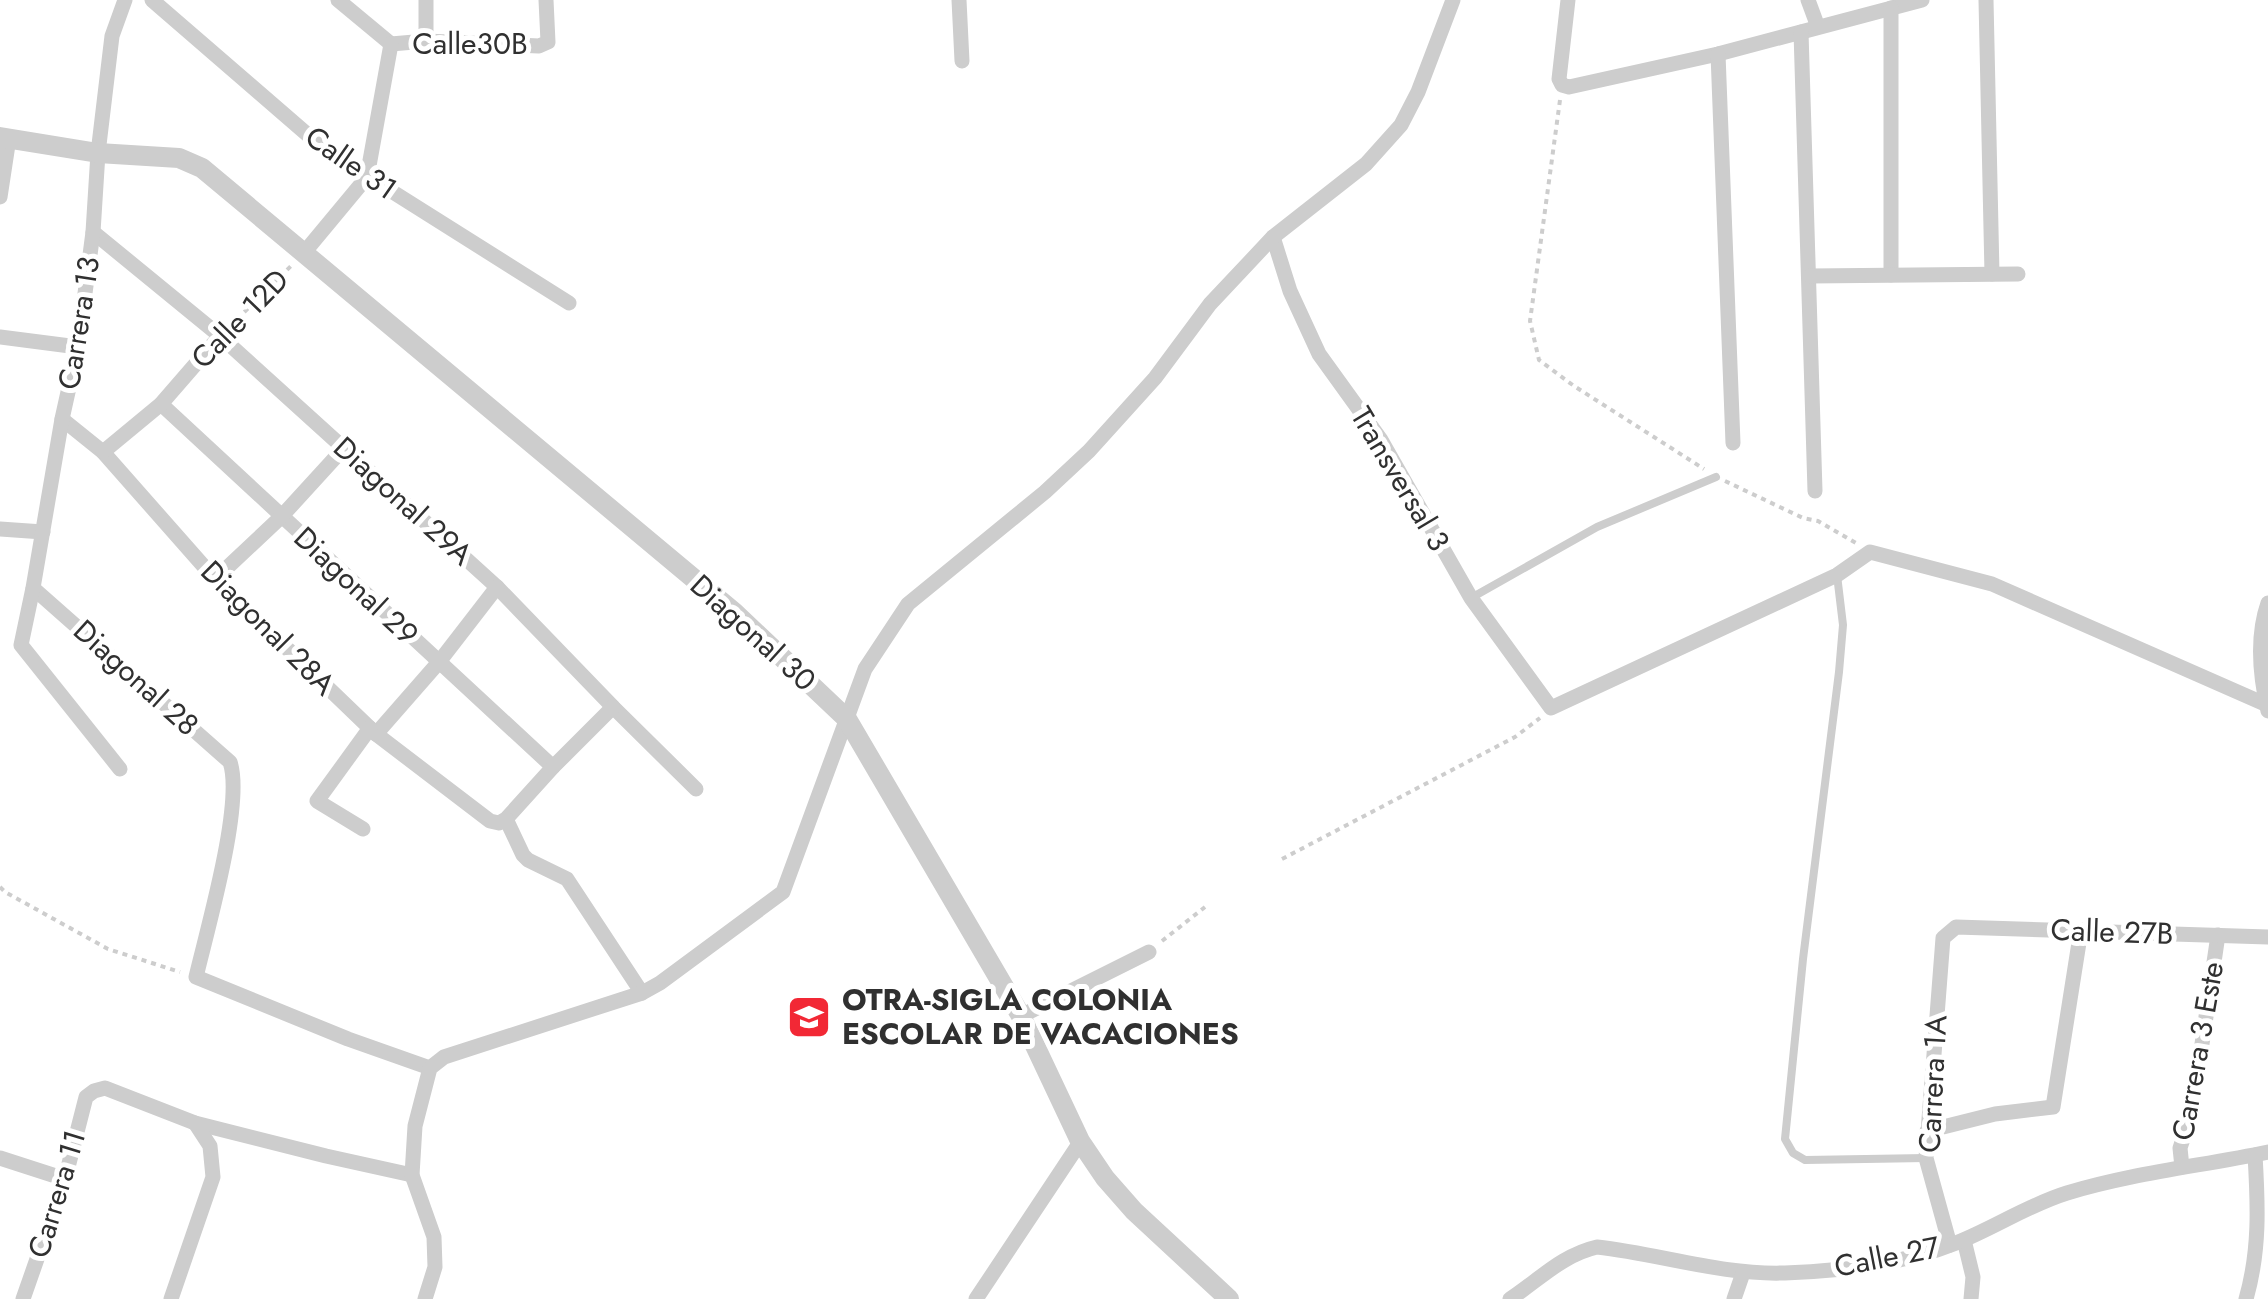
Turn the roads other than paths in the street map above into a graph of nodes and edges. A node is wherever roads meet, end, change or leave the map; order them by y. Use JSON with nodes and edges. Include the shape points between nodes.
{"nodes":[{"id":1,"x":125,"y":0,"type":"edge"},
{"id":2,"x":152,"y":0,"type":"edge"},
{"id":3,"x":338,"y":0,"type":"edge"},
{"id":4,"x":426,"y":0,"type":"edge"},
{"id":5,"x":546,"y":0,"type":"edge"},
{"id":6,"x":959,"y":0,"type":"edge"},
{"id":7,"x":1453,"y":0,"type":"edge"},
{"id":8,"x":1568,"y":0,"type":"edge"},
{"id":9,"x":1808,"y":0,"type":"edge"},
{"id":10,"x":1922,"y":0,"type":"edge"},
{"id":11,"x":1986,"y":0,"type":"edge"},
{"id":12,"x":1891,"y":8,"type":"junction"},
{"id":13,"x":1818,"y":27,"type":"junction"},
{"id":14,"x":1801,"y":32,"type":"junction"},
{"id":15,"x":426,"y":40,"type":"junction"},
{"id":16,"x":391,"y":44,"type":"junction"},
{"id":17,"x":1718,"y":54,"type":"junction"},
{"id":18,"x":962,"y":61,"type":"dead end"},
{"id":19,"x":4,"y":138,"type":"edge"},
{"id":20,"x":98,"y":153,"type":"junction"},
{"id":21,"x":367,"y":177,"type":"junction"},
{"id":22,"x":0,"y":197,"type":"edge"},
{"id":23,"x":94,"y":232,"type":"junction"},
{"id":24,"x":1273,"y":237,"type":"junction"},
{"id":25,"x":303,"y":254,"type":"junction"},
{"id":26,"x":1992,"y":274,"type":"junction"},
{"id":27,"x":2018,"y":274,"type":"dead end"},
{"id":28,"x":1891,"y":275,"type":"junction"},
{"id":29,"x":1810,"y":276,"type":"junction"},
{"id":30,"x":569,"y":302,"type":"dead end"},
{"id":31,"x":220,"y":336,"type":"junction"},
{"id":32,"x":0,"y":337,"type":"edge"},
{"id":33,"x":78,"y":347,"type":"junction"},
{"id":34,"x":161,"y":404,"type":"junction"},
{"id":35,"x":62,"y":419,"type":"junction"},
{"id":36,"x":1733,"y":443,"type":"dead end"},
{"id":37,"x":344,"y":448,"type":"junction"},
{"id":38,"x":104,"y":452,"type":"junction"},
{"id":39,"x":1716,"y":476,"type":"road end"},
{"id":40,"x":1815,"y":491,"type":"dead end"},
{"id":41,"x":281,"y":517,"type":"junction"},
{"id":42,"x":0,"y":529,"type":"edge"},
{"id":43,"x":43,"y":532,"type":"junction"},
{"id":44,"x":1837,"y":575,"type":"junction"},
{"id":45,"x":215,"y":579,"type":"junction"},
{"id":46,"x":498,"y":587,"type":"junction"},
{"id":47,"x":33,"y":588,"type":"junction"},
{"id":48,"x":1471,"y":598,"type":"junction"},
{"id":49,"x":2268,"y":602,"type":"edge"},
{"id":50,"x":438,"y":662,"type":"junction"},
{"id":51,"x":2265,"y":684,"type":"edge"},
{"id":52,"x":613,"y":707,"type":"junction"},
{"id":53,"x":2267,"y":708,"type":"edge"},
{"id":54,"x":847,"y":719,"type":"junction"},
{"id":55,"x":373,"y":731,"type":"junction"},
{"id":56,"x":553,"y":766,"type":"junction"},
{"id":57,"x":120,"y":769,"type":"dead end"},
{"id":58,"x":696,"y":788,"type":"dead end"},
{"id":59,"x":498,"y":820,"type":"junction"},
{"id":60,"x":362,"y":828,"type":"dead end"},
{"id":61,"x":1956,"y":927,"type":"joint"},
{"id":62,"x":2081,"y":930,"type":"junction"},
{"id":63,"x":2218,"y":935,"type":"junction"},
{"id":64,"x":2268,"y":937,"type":"edge"},
{"id":65,"x":1149,"y":952,"type":"road end"},
{"id":66,"x":642,"y":993,"type":"junction"},
{"id":67,"x":1021,"y":1016,"type":"junction"},
{"id":68,"x":430,"y":1068,"type":"junction"},
{"id":69,"x":195,"y":1122,"type":"junction"},
{"id":70,"x":1927,"y":1131,"type":"junction"},
{"id":71,"x":1081,"y":1141,"type":"junction"},
{"id":72,"x":2261,"y":1154,"type":"edge"},
{"id":73,"x":0,"y":1158,"type":"edge"},
{"id":74,"x":1926,"y":1158,"type":"junction"},
{"id":75,"x":2182,"y":1167,"type":"junction"},
{"id":76,"x":412,"y":1175,"type":"junction"},
{"id":77,"x":66,"y":1178,"type":"junction"},
{"id":78,"x":1957,"y":1242,"type":"junction"},
{"id":79,"x":1743,"y":1273,"type":"junction"},
{"id":80,"x":23,"y":1299,"type":"edge"},
{"id":81,"x":171,"y":1299,"type":"edge"},
{"id":82,"x":425,"y":1299,"type":"edge"},
{"id":83,"x":976,"y":1299,"type":"edge"},
{"id":84,"x":1229,"y":1299,"type":"edge"},
{"id":85,"x":1510,"y":1299,"type":"edge"},
{"id":86,"x":1734,"y":1299,"type":"edge"},
{"id":87,"x":1971,"y":1299,"type":"edge"},
{"id":88,"x":2246,"y":1299,"type":"edge"}],
"edges":[{"from":1,"to":20,"type":"street","name":"Carrera 13","via":[[112,36]]},
{"from":2,"to":21,"type":"street","name":"Calle 31","via":[[323,148]]},
{"from":3,"to":16,"type":"street"},
{"from":4,"to":15,"type":"street"},
{"from":5,"to":15,"type":"street","name":"Calle30B","via":[[548,42],[540,46]]},
{"from":6,"to":18,"type":"street"},
{"from":7,"to":24,"type":"street","via":[[1401,125],[1366,164]]},
{"from":8,"to":17,"type":"street","via":[[1562,85]]},
{"from":9,"to":13,"type":"street"},
{"from":10,"to":12,"type":"street"},
{"from":11,"to":26,"type":"street"},
{"from":12,"to":13,"type":"street"},
{"from":12,"to":28,"type":"street"},
{"from":13,"to":14,"type":"street"},
{"from":14,"to":17,"type":"street"},
{"from":14,"to":29,"type":"street"},
{"from":15,"to":16,"type":"street","name":"Calle30B"},
{"from":16,"to":21,"type":"street"},
{"from":17,"to":36,"type":"street"},
{"from":19,"to":20,"type":"street","name":"Diagonal 30"},
{"from":19,"to":22,"type":"street"},
{"from":20,"to":23,"type":"street","name":"Carrera 13"},
{"from":20,"to":25,"type":"street","name":"Diagonal 30","via":[[179,158],[202,168]]},
{"from":21,"to":25,"type":"street","name":"Calle 12D"},
{"from":21,"to":30,"type":"street","name":"Calle 31"},
{"from":23,"to":31,"type":"street","name":"Diagonal 29A"},
{"from":23,"to":33,"type":"street","name":"Carrera 13"},
{"from":24,"to":48,"type":"street","name":"Transversal 3","via":[[1319,354],[1381,440]]},
{"from":24,"to":54,"type":"street","via":[[1088,451],[908,604],[865,669]]},
{"from":25,"to":54,"type":"street","name":"Diagonal 30","via":[[735,613]]},
{"from":26,"to":27,"type":"street"},
{"from":26,"to":28,"type":"street"},
{"from":28,"to":29,"type":"street"},
{"from":29,"to":40,"type":"street"},
{"from":31,"to":34,"type":"street","name":"Calle 12D"},
{"from":31,"to":37,"type":"street","name":"Diagonal 29A"},
{"from":32,"to":33,"type":"street"},
{"from":33,"to":35,"type":"street","name":"Carrera 13"},
{"from":34,"to":38,"type":"street","name":"Calle 12D"},
{"from":34,"to":41,"type":"street","name":"Diagonal 29"},
{"from":35,"to":38,"type":"street","name":"Diagonal 28A"},
{"from":35,"to":43,"type":"street","name":"Carrera 13"},
{"from":37,"to":41,"type":"street"},
{"from":37,"to":46,"type":"street","name":"Diagonal 29A"},
{"from":38,"to":45,"type":"street","name":"Diagonal 28A"},
{"from":39,"to":48,"type":"lane","via":[[1598,528]]},
{"from":41,"to":45,"type":"street"},
{"from":41,"to":50,"type":"street","name":"Diagonal 29"},
{"from":42,"to":43,"type":"street"},
{"from":43,"to":47,"type":"street","name":"Carrera 13"},
{"from":44,"to":48,"type":"street","name":"Transversal 3","via":[[1551,708]]},
{"from":44,"to":53,"type":"street","via":[[1870,552],[1992,584]]},
{"from":44,"to":74,"type":"lane","via":[[1839,672],[1785,1139],[1805,1160]]},
{"from":45,"to":55,"type":"street","name":"Diagonal 28A"},
{"from":46,"to":50,"type":"street"},
{"from":46,"to":52,"type":"street","name":"Diagonal 29A"},
{"from":47,"to":57,"type":"street","name":"Carrera 13","via":[[21,645]]},
{"from":47,"to":68,"type":"street","name":"Diagonal 28","via":[[230,762],[230,822],[196,977]]},
{"from":49,"to":51,"type":"street","via":[[2261,641]]},
{"from":50,"to":55,"type":"street"},
{"from":50,"to":56,"type":"street","name":"Diagonal 29"},
{"from":51,"to":53,"type":"street"},
{"from":52,"to":56,"type":"street"},
{"from":52,"to":58,"type":"street","name":"Diagonal 29A"},
{"from":54,"to":66,"type":"street","via":[[783,892]]},
{"from":54,"to":67,"type":"street","name":"Diagonal 30"},
{"from":55,"to":59,"type":"street","name":"Diagonal 28A"},
{"from":55,"to":60,"type":"street","via":[[317,800]]},
{"from":56,"to":59,"type":"street"},
{"from":59,"to":66,"type":"street","name":"Diagonal 28A","via":[[522,855],[567,879]]},
{"from":61,"to":62,"type":"street","name":"Calle 27B"},
{"from":61,"to":70,"type":"street","name":"Carrera 1A","via":[[1943,938]]},
{"from":62,"to":63,"type":"street","name":"Calle 27B"},
{"from":62,"to":70,"type":"street","via":[[2054,1107]]},
{"from":63,"to":64,"type":"street","name":"Calle 27B"},
{"from":63,"to":75,"type":"street","name":"Carrera 3 Este"},
{"from":65,"to":67,"type":"street"},
{"from":66,"to":68,"type":"street","via":[[444,1057]]},
{"from":67,"to":71,"type":"street","name":"Diagonal 30"},
{"from":68,"to":76,"type":"street"},
{"from":69,"to":76,"type":"street"},
{"from":69,"to":77,"type":"street","name":"Carrera 11","via":[[105,1088],[94,1090],[86,1098]]},
{"from":69,"to":81,"type":"street","via":[[210,1146],[213,1177]]},
{"from":70,"to":74,"type":"street","name":"Carrera 1A"},
{"from":71,"to":83,"type":"street"},
{"from":71,"to":84,"type":"street","name":"Diagonal 30","via":[[1134,1211]]},
{"from":72,"to":75,"type":"street","name":"Calle 27"},
{"from":72,"to":88,"type":"street"},
{"from":73,"to":77,"type":"street"},
{"from":74,"to":78,"type":"street","name":"Carrera 1A"},
{"from":75,"to":78,"type":"street","name":"Calle 27","via":[[2062,1195]]},
{"from":76,"to":82,"type":"street","via":[[434,1238],[435,1267]]},
{"from":77,"to":80,"type":"street","name":"Carrera 11"},
{"from":78,"to":79,"type":"street","name":"Calle 27","via":[[1893,1260]]},
{"from":78,"to":87,"type":"street","name":"Carrera 1A","via":[[1973,1278]]},
{"from":79,"to":85,"type":"street","name":"Calle 27","via":[[1597,1246],[1558,1262]]},
{"from":79,"to":86,"type":"street"}]}
